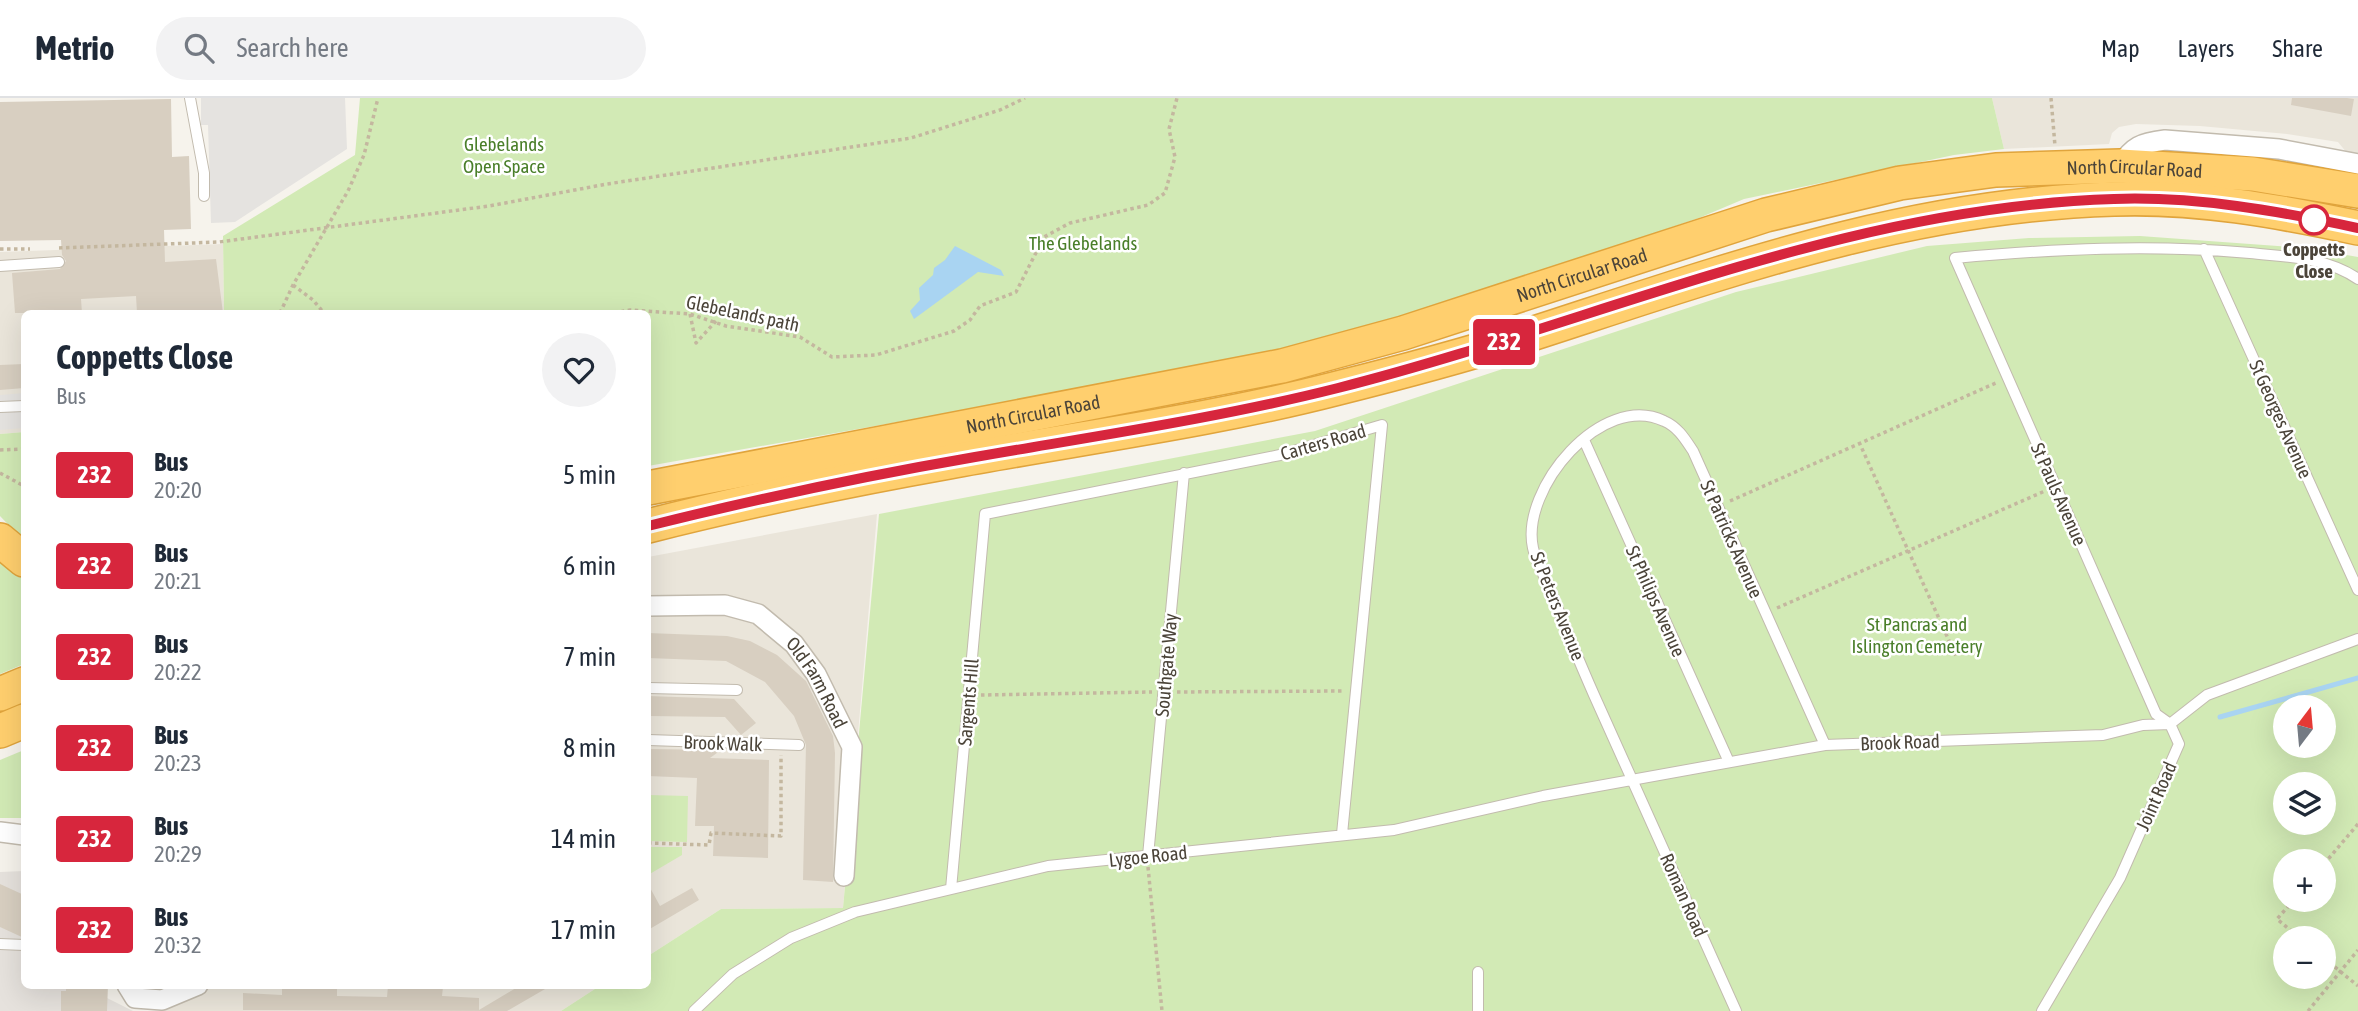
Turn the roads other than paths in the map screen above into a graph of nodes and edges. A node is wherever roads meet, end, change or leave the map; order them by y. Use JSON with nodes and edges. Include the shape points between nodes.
{"nodes":[{"id":1,"x":190,"y":98,"type":"edge"},
{"id":2,"x":2358,"y":164,"type":"edge"},
{"id":3,"x":2120,"y":166,"type":"junction"},
{"id":4,"x":2358,"y":191,"type":"edge"},
{"id":5,"x":204,"y":196,"type":"dead end"},
{"id":6,"x":2358,"y":228,"type":"edge"},
{"id":7,"x":2204,"y":249,"type":"junction"},
{"id":8,"x":59,"y":262,"type":"dead end"},
{"id":9,"x":0,"y":266,"type":"edge"},
{"id":10,"x":2358,"y":279,"type":"edge"},
{"id":11,"x":21,"y":406,"type":"edge"},
{"id":12,"x":0,"y":407,"type":"edge"},
{"id":13,"x":1584,"y":440,"type":"junction"},
{"id":14,"x":1184,"y":473,"type":"junction"},
{"id":15,"x":651,"y":487,"type":"edge"},
{"id":16,"x":985,"y":514,"type":"joint"},
{"id":17,"x":651,"y":525,"type":"edge"},
{"id":18,"x":0,"y":540,"type":"edge"},
{"id":19,"x":21,"y":558,"type":"edge"},
{"id":20,"x":2358,"y":590,"type":"edge"},
{"id":21,"x":651,"y":606,"type":"edge"},
{"id":22,"x":2358,"y":639,"type":"edge"},
{"id":23,"x":21,"y":685,"type":"edge"},
{"id":24,"x":651,"y":688,"type":"edge"},
{"id":25,"x":737,"y":690,"type":"dead end"},
{"id":26,"x":0,"y":694,"type":"edge"},
{"id":27,"x":21,"y":722,"type":"edge"},
{"id":28,"x":2170,"y":724,"type":"junction"},
{"id":29,"x":0,"y":731,"type":"edge"},
{"id":30,"x":651,"y":740,"type":"edge"},
{"id":31,"x":799,"y":745,"type":"dead end"},
{"id":32,"x":1825,"y":745,"type":"junction"},
{"id":33,"x":1729,"y":762,"type":"junction"},
{"id":34,"x":1631,"y":779,"type":"junction"},
{"id":35,"x":0,"y":832,"type":"edge"},
{"id":36,"x":1342,"y":834,"type":"junction"},
{"id":37,"x":21,"y":835,"type":"edge"},
{"id":38,"x":1147,"y":856,"type":"junction"},
{"id":39,"x":844,"y":876,"type":"dead end"},
{"id":40,"x":951,"y":889,"type":"junction"},
{"id":41,"x":0,"y":944,"type":"edge"},
{"id":42,"x":21,"y":945,"type":"edge"},
{"id":43,"x":1478,"y":972,"type":"dead end"},
{"id":44,"x":129,"y":989,"type":"edge"},
{"id":45,"x":188,"y":989,"type":"edge"},
{"id":46,"x":694,"y":1011,"type":"edge"},
{"id":47,"x":1478,"y":1011,"type":"edge"},
{"id":48,"x":1735,"y":1011,"type":"edge"},
{"id":49,"x":2042,"y":1011,"type":"edge"}],
"edges":[{"from":1,"to":5,"type":"lane"},
{"from":2,"to":3,"type":"street","via":[[2279,149],[2165,140],[2130,150]]},
{"from":3,"to":4,"type":"highway","name":"North Circular Road","via":[[2253,174]]},
{"from":3,"to":15,"type":"highway","name":"North Circular Road","via":[[1996,170],[1836,197],[1753,219],[1403,333],[1282,366]]},
{"from":6,"to":17,"type":"highway","name":"North Circular Road","via":[[2194,201],[2118,198],[1950,214],[1758,260],[1511,341],[1335,389],[747,501]]},
{"from":7,"to":10,"type":"lane","via":[[2314,260]]},
{"from":7,"to":20,"type":"lane","name":"St Georges Avenue"},
{"from":7,"to":28,"type":"lane","name":"St Pauls Avenue","via":[[2114,246],[1955,258],[2155,714]]},
{"from":8,"to":9,"type":"lane"},
{"from":11,"to":12,"type":"lane"},
{"from":13,"to":32,"type":"lane","name":"St Patricks Avenue","via":[[1614,419],[1636,416],[1663,420],[1681,433]]},
{"from":13,"to":33,"type":"lane","name":"St Philips Avenue"},
{"from":13,"to":34,"type":"lane","name":"St Peters Avenue","via":[[1548,479],[1538,501],[1533,547]]},
{"from":14,"to":16,"type":"lane","name":"Carters Road"},
{"from":14,"to":36,"type":"lane","name":"Carters Road","via":[[1280,455],[1382,425]]},
{"from":14,"to":38,"type":"lane","name":"Southgate Way"},
{"from":16,"to":40,"type":"lane","name":"Sargents Hill"},
{"from":18,"to":19,"type":"highway"},
{"from":21,"to":39,"type":"street","name":"Old Farm Road","via":[[725,605],[758,614],[794,644],[808,664],[845,747]]},
{"from":22,"to":28,"type":"lane","via":[[2207,695]]},
{"from":23,"to":26,"type":"highway"},
{"from":24,"to":25,"type":"lane"},
{"from":27,"to":29,"type":"highway"},
{"from":28,"to":32,"type":"lane","name":"Brook Road","via":[[2103,735]]},
{"from":28,"to":49,"type":"lane","name":"Joint Road","via":[[2179,744],[2120,878]]},
{"from":30,"to":31,"type":"lane","name":"Brook Walk"},
{"from":32,"to":33,"type":"lane","name":"Brook Road"},
{"from":33,"to":34,"type":"lane","name":"Brook Road"},
{"from":34,"to":36,"type":"lane","name":"Lygoe Road","via":[[1454,819]]},
{"from":34,"to":48,"type":"lane","name":"Roman Road"},
{"from":35,"to":37,"type":"street"},
{"from":36,"to":38,"type":"lane","name":"Lygoe Road"},
{"from":38,"to":40,"type":"lane","name":"Lygoe Road","via":[[1048,866]]},
{"from":40,"to":46,"type":"lane","name":"Lygoe Road","via":[[855,912],[791,938],[733,974]]},
{"from":41,"to":42,"type":"lane"},
{"from":43,"to":47,"type":"lane"},
{"from":44,"to":45,"type":"street","via":[[135,998],[162,1000]]}]}
